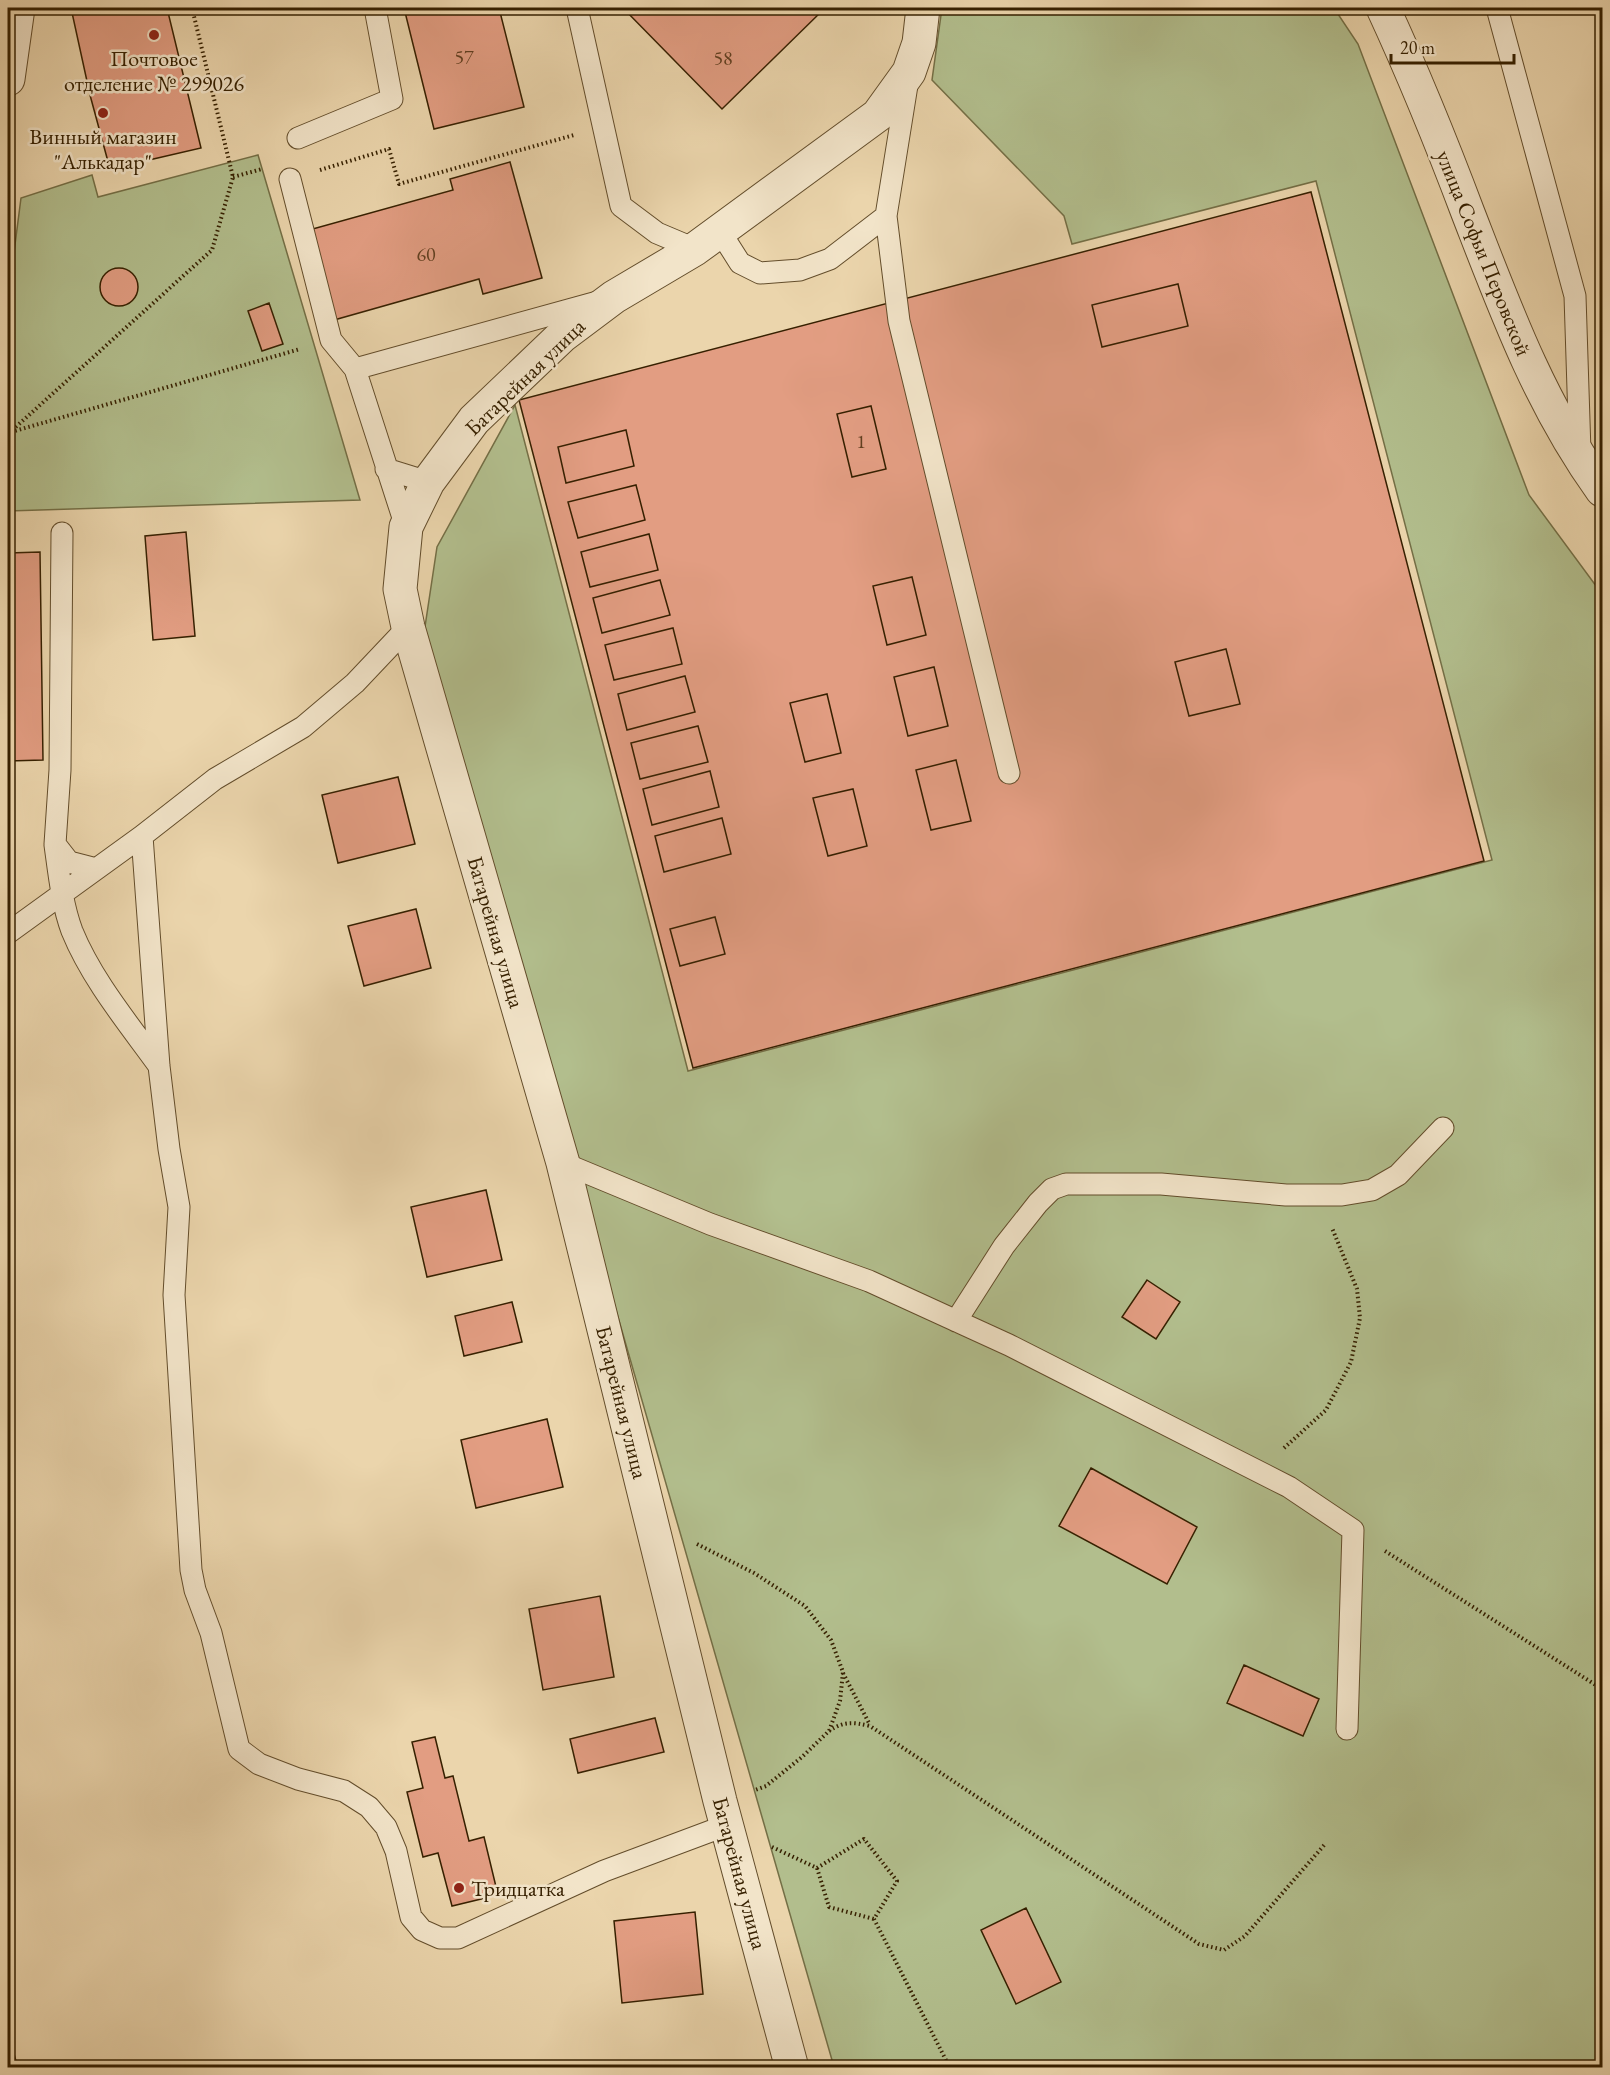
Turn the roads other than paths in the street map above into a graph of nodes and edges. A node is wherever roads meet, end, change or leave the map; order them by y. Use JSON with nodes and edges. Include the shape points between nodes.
{"nodes":[{"id":1,"x":18,"y":8,"type":"edge"},
{"id":2,"x":375,"y":8,"type":"edge"},
{"id":3,"x":577,"y":8,"type":"edge"},
{"id":4,"x":923,"y":8,"type":"edge"},
{"id":5,"x":1383,"y":8,"type":"edge"},
{"id":6,"x":1497,"y":8,"type":"edge"},
{"id":7,"x":909,"y":72,"type":"junction"},
{"id":8,"x":8,"y":79,"type":"edge"},
{"id":9,"x":298,"y":138,"type":"dead end"},
{"id":10,"x":300,"y":176,"type":"road end"},
{"id":11,"x":886,"y":216,"type":"junction"},
{"id":12,"x":707,"y":239,"type":"junction"},
{"id":13,"x":614,"y":297,"type":"junction"},
{"id":14,"x":355,"y":369,"type":"junction"},
{"id":15,"x":1580,"y":459,"type":"junction"},
{"id":16,"x":386,"y":469,"type":"junction"},
{"id":17,"x":428,"y":482,"type":"junction"},
{"id":18,"x":1602,"y":490,"type":"edge"},
{"id":19,"x":406,"y":527,"type":"junction"},
{"id":20,"x":62,"y":533,"type":"dead end"},
{"id":21,"x":408,"y":627,"type":"junction"},
{"id":22,"x":1009,"y":773,"type":"dead end"},
{"id":23,"x":142,"y":836,"type":"junction"},
{"id":24,"x":55,"y":844,"type":"junction"},
{"id":25,"x":96,"y":868,"type":"junction"},
{"id":26,"x":62,"y":893,"type":"junction"},
{"id":27,"x":8,"y":933,"type":"edge"},
{"id":28,"x":159,"y":1066,"type":"junction"},
{"id":29,"x":1443,"y":1128,"type":"dead end"},
{"id":30,"x":563,"y":1163,"type":"junction"},
{"id":31,"x":956,"y":1321,"type":"junction"},
{"id":32,"x":1347,"y":1729,"type":"dead end"},
{"id":33,"x":723,"y":1813,"type":"junction"},
{"id":34,"x":792,"y":2067,"type":"edge"}],
"edges":[{"from":1,"to":8,"type":"street"},
{"from":2,"to":9,"type":"lane","via":[[392,99]]},
{"from":3,"to":12,"type":"lane","via":[[621,206],[657,233]]},
{"from":4,"to":7,"type":"street","name":"Батарейная улица","via":[[919,43]]},
{"from":5,"to":15,"type":"street","name":"улица Софьи Перовской","via":[[1412,70],[1529,366]]},
{"from":6,"to":15,"type":"lane","via":[[1575,296]]},
{"from":7,"to":11,"type":"lane"},
{"from":7,"to":12,"type":"street","name":"Батарейная улица","via":[[878,115]]},
{"from":10,"to":14,"type":"lane","via":[[331,340]]},
{"from":11,"to":12,"type":"lane","via":[[830,259],[800,270],[760,273]]},
{"from":11,"to":22,"type":"lane","via":[[899,321]]},
{"from":12,"to":13,"type":"street","name":"Батарейная улица"},
{"from":13,"to":14,"type":"lane"},
{"from":13,"to":17,"type":"street","name":"Батарейная улица","via":[[562,336],[474,420]]},
{"from":14,"to":16,"type":"lane"},
{"from":15,"to":18,"type":"street","name":"улица Софьи Перовской"},
{"from":16,"to":17,"type":"lane"},
{"from":16,"to":19,"type":"lane"},
{"from":17,"to":19,"type":"street","name":"Батарейная улица"},
{"from":19,"to":21,"type":"street","name":"Батарейная улица","via":[[400,589]]},
{"from":20,"to":24,"type":"lane","via":[[60,770]]},
{"from":21,"to":23,"type":"lane","via":[[355,683],[303,727],[214,779]]},
{"from":21,"to":30,"type":"street","name":"Батарейная улица"},
{"from":23,"to":25,"type":"lane"},
{"from":23,"to":28,"type":"lane"},
{"from":24,"to":25,"type":"lane","via":[[69,862]]},
{"from":24,"to":26,"type":"lane"},
{"from":25,"to":26,"type":"lane"},
{"from":26,"to":27,"type":"lane"},
{"from":26,"to":28,"type":"lane","via":[[72,930],[84,954],[123,1018]]},
{"from":28,"to":33,"type":"lane","via":[[179,1207],[174,1295],[191,1569],[239,1749],[259,1764],[344,1791],[369,1807],[386,1827],[396,1851],[411,1917],[422,1930],[440,1938],[458,1938]]},
{"from":29,"to":31,"type":"lane","via":[[1398,1174],[1372,1190],[1342,1195],[1286,1195],[1161,1184],[1066,1184],[1052,1189],[1004,1246]]},
{"from":30,"to":31,"type":"lane","via":[[710,1224],[869,1281]]},
{"from":30,"to":33,"type":"street","name":"Батарейная улица"},
{"from":31,"to":32,"type":"lane","via":[[1288,1487],[1353,1530]]},
{"from":33,"to":34,"type":"street","name":"Батарейная улица"}]}
